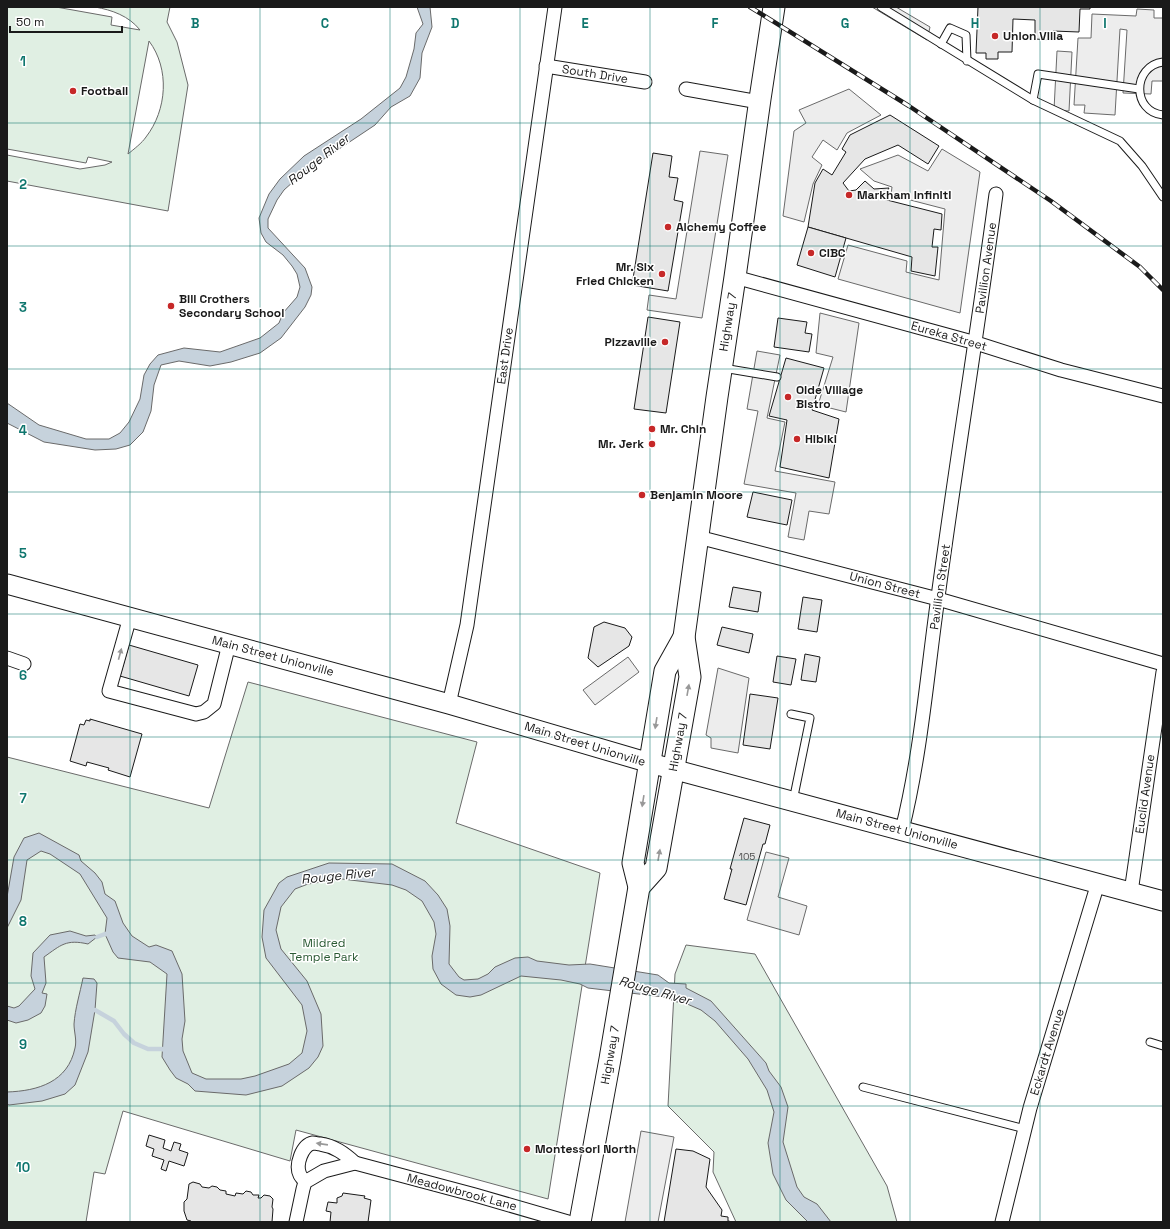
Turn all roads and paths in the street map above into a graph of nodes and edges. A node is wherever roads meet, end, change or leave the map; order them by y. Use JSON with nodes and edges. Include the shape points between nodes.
{"nodes":[{"id":1,"x":555,"y":7,"type":"edge"},
{"id":2,"x":774,"y":7,"type":"edge"},
{"id":3,"x":881,"y":7,"type":"edge"},
{"id":4,"x":941,"y":44,"type":"junction"},
{"id":5,"x":968,"y":61,"type":"junction"},
{"id":6,"x":1163,"y":62,"type":"edge"},
{"id":7,"x":546,"y":66,"type":"junction"},
{"id":8,"x":645,"y":82,"type":"dead end"},
{"id":9,"x":686,"y":89,"type":"dead end"},
{"id":10,"x":1139,"y":89,"type":"junction"},
{"id":11,"x":1033,"y":100,"type":"junction"},
{"id":12,"x":759,"y":102,"type":"junction"},
{"id":13,"x":1163,"y":115,"type":"edge"},
{"id":14,"x":996,"y":194,"type":"dead end"},
{"id":15,"x":1163,"y":197,"type":"edge"},
{"id":16,"x":735,"y":277,"type":"junction"},
{"id":17,"x":976,"y":342,"type":"junction"},
{"id":18,"x":721,"y":367,"type":"junction"},
{"id":19,"x":777,"y":378,"type":"dead end"},
{"id":20,"x":1163,"y":396,"type":"edge"},
{"id":21,"x":698,"y":537,"type":"junction"},
{"id":22,"x":7,"y":585,"type":"edge"},
{"id":23,"x":938,"y":598,"type":"junction"},
{"id":24,"x":130,"y":617,"type":"junction"},
{"id":25,"x":684,"y":637,"type":"junction"},
{"id":26,"x":229,"y":644,"type":"junction"},
{"id":27,"x":7,"y":658,"type":"edge"},
{"id":28,"x":24,"y":664,"type":"dead end"},
{"id":29,"x":1163,"y":664,"type":"edge"},
{"id":30,"x":1163,"y":672,"type":"edge"},
{"id":31,"x":449,"y":704,"type":"junction"},
{"id":32,"x":791,"y":714,"type":"dead end"},
{"id":33,"x":650,"y":763,"type":"junction"},
{"id":34,"x":673,"y":769,"type":"junction"},
{"id":35,"x":793,"y":801,"type":"junction"},
{"id":36,"x":902,"y":830,"type":"junction"},
{"id":37,"x":1098,"y":883,"type":"junction"},
{"id":38,"x":639,"y":887,"type":"junction"},
{"id":39,"x":1130,"y":892,"type":"junction"},
{"id":40,"x":1163,"y":901,"type":"edge"},
{"id":41,"x":1150,"y":1042,"type":"dead end"},
{"id":42,"x":1163,"y":1046,"type":"edge"},
{"id":43,"x":863,"y":1087,"type":"dead end"},
{"id":44,"x":1025,"y":1129,"type":"junction"},
{"id":45,"x":355,"y":1163,"type":"junction"},
{"id":46,"x":306,"y":1182,"type":"junction"},
{"id":47,"x":296,"y":1222,"type":"edge"},
{"id":48,"x":568,"y":1222,"type":"edge"},
{"id":49,"x":580,"y":1222,"type":"edge"},
{"id":50,"x":1002,"y":1222,"type":"edge"}],
"edges":[{"from":1,"to":7,"type":"street","name":"East Drive"},
{"from":2,"to":12,"type":"main road","name":"Highway 7"},
{"from":3,"to":4,"type":"lane"},
{"from":4,"to":5,"type":"lane"},
{"from":4,"to":5,"type":"lane","via":[[950,28],[966,34]]},
{"from":5,"to":11,"type":"lane"},
{"from":6,"to":10,"type":"lane","via":[[1150,67],[1144,73]]},
{"from":7,"to":8,"type":"street","name":"South Drive"},
{"from":7,"to":31,"type":"street","name":"East Drive","via":[[469,611]]},
{"from":9,"to":12,"type":"street"},
{"from":10,"to":11,"type":"lane","via":[[1038,74]]},
{"from":10,"to":13,"type":"lane","via":[[1145,106]]},
{"from":11,"to":15,"type":"lane","via":[[1120,141],[1142,166]]},
{"from":12,"to":16,"type":"main road","name":"Highway 7"},
{"from":14,"to":17,"type":"street","name":"Pavillion Avenue"},
{"from":16,"to":17,"type":"street","name":"Eureka Street"},
{"from":16,"to":18,"type":"main road","name":"Highway 7"},
{"from":17,"to":20,"type":"street","name":"Eureka Street","via":[[1061,370]]},
{"from":17,"to":23,"type":"street","name":"Pavillion Street"},
{"from":18,"to":19,"type":"lane"},
{"from":18,"to":21,"type":"main road","name":"Highway 7"},
{"from":21,"to":23,"type":"street","name":"Union Street"},
{"from":21,"to":25,"type":"main road","name":"Highway 7"},
{"from":22,"to":24,"type":"main road","name":"Main Street Unionville"},
{"from":23,"to":29,"type":"street","name":"Union Street"},
{"from":23,"to":36,"type":"street","name":"Pavillion Street","via":[[912,792]]},
{"from":24,"to":26,"type":"main road","name":"Main Street Unionville"},
{"from":26,"to":24,"type":"street","one_way":true,"via":[[214,704],[204,712],[196,714],[109,691]]},
{"from":25,"to":33,"type":"main road","name":"Highway 7","one_way":true,"via":[[665,671]]},
{"from":34,"to":25,"type":"main road","name":"Highway 7","one_way":true,"via":[[690,677]]},
{"from":26,"to":31,"type":"main road","name":"Main Street Unionville"},
{"from":27,"to":28,"type":"street"},
{"from":30,"to":39,"type":"street","name":"Euclid Avenue"},
{"from":31,"to":33,"type":"main road","name":"Main Street Unionville"},
{"from":32,"to":35,"type":"lane","via":[[810,718]]},
{"from":33,"to":34,"type":"main road","name":"Main Street Unionville"},
{"from":33,"to":38,"type":"main road","name":"Highway 7","one_way":true,"via":[[633,863]]},
{"from":34,"to":35,"type":"main road","name":"Main Street Unionville"},
{"from":38,"to":34,"type":"main road","name":"Highway 7","one_way":true,"via":[[656,868]]},
{"from":35,"to":36,"type":"main road","name":"Main Street Unionville"},
{"from":36,"to":37,"type":"main road","name":"Main Street Unionville"},
{"from":37,"to":39,"type":"main road","name":"Main Street Unionville"},
{"from":37,"to":44,"type":"street","name":"Eckardt Avenue"},
{"from":38,"to":49,"type":"main road","name":"Highway 7"},
{"from":39,"to":40,"type":"main road","name":"Main Street Unionville"},
{"from":41,"to":42,"type":"lane"},
{"from":43,"to":44,"type":"lane"},
{"from":44,"to":50,"type":"street","name":"Eckardt Avenue"},
{"from":45,"to":46,"type":"street","name":"Meadowbrook Lane","via":[[324,1171]]},
{"from":45,"to":46,"type":"street","name":"Meadowbrook Lane","one_way":true,"via":[[344,1153],[327,1145],[313,1143],[305,1147],[298,1164],[299,1174]]},
{"from":45,"to":48,"type":"street","name":"Meadowbrook Lane"},
{"from":46,"to":47,"type":"street"}]}
